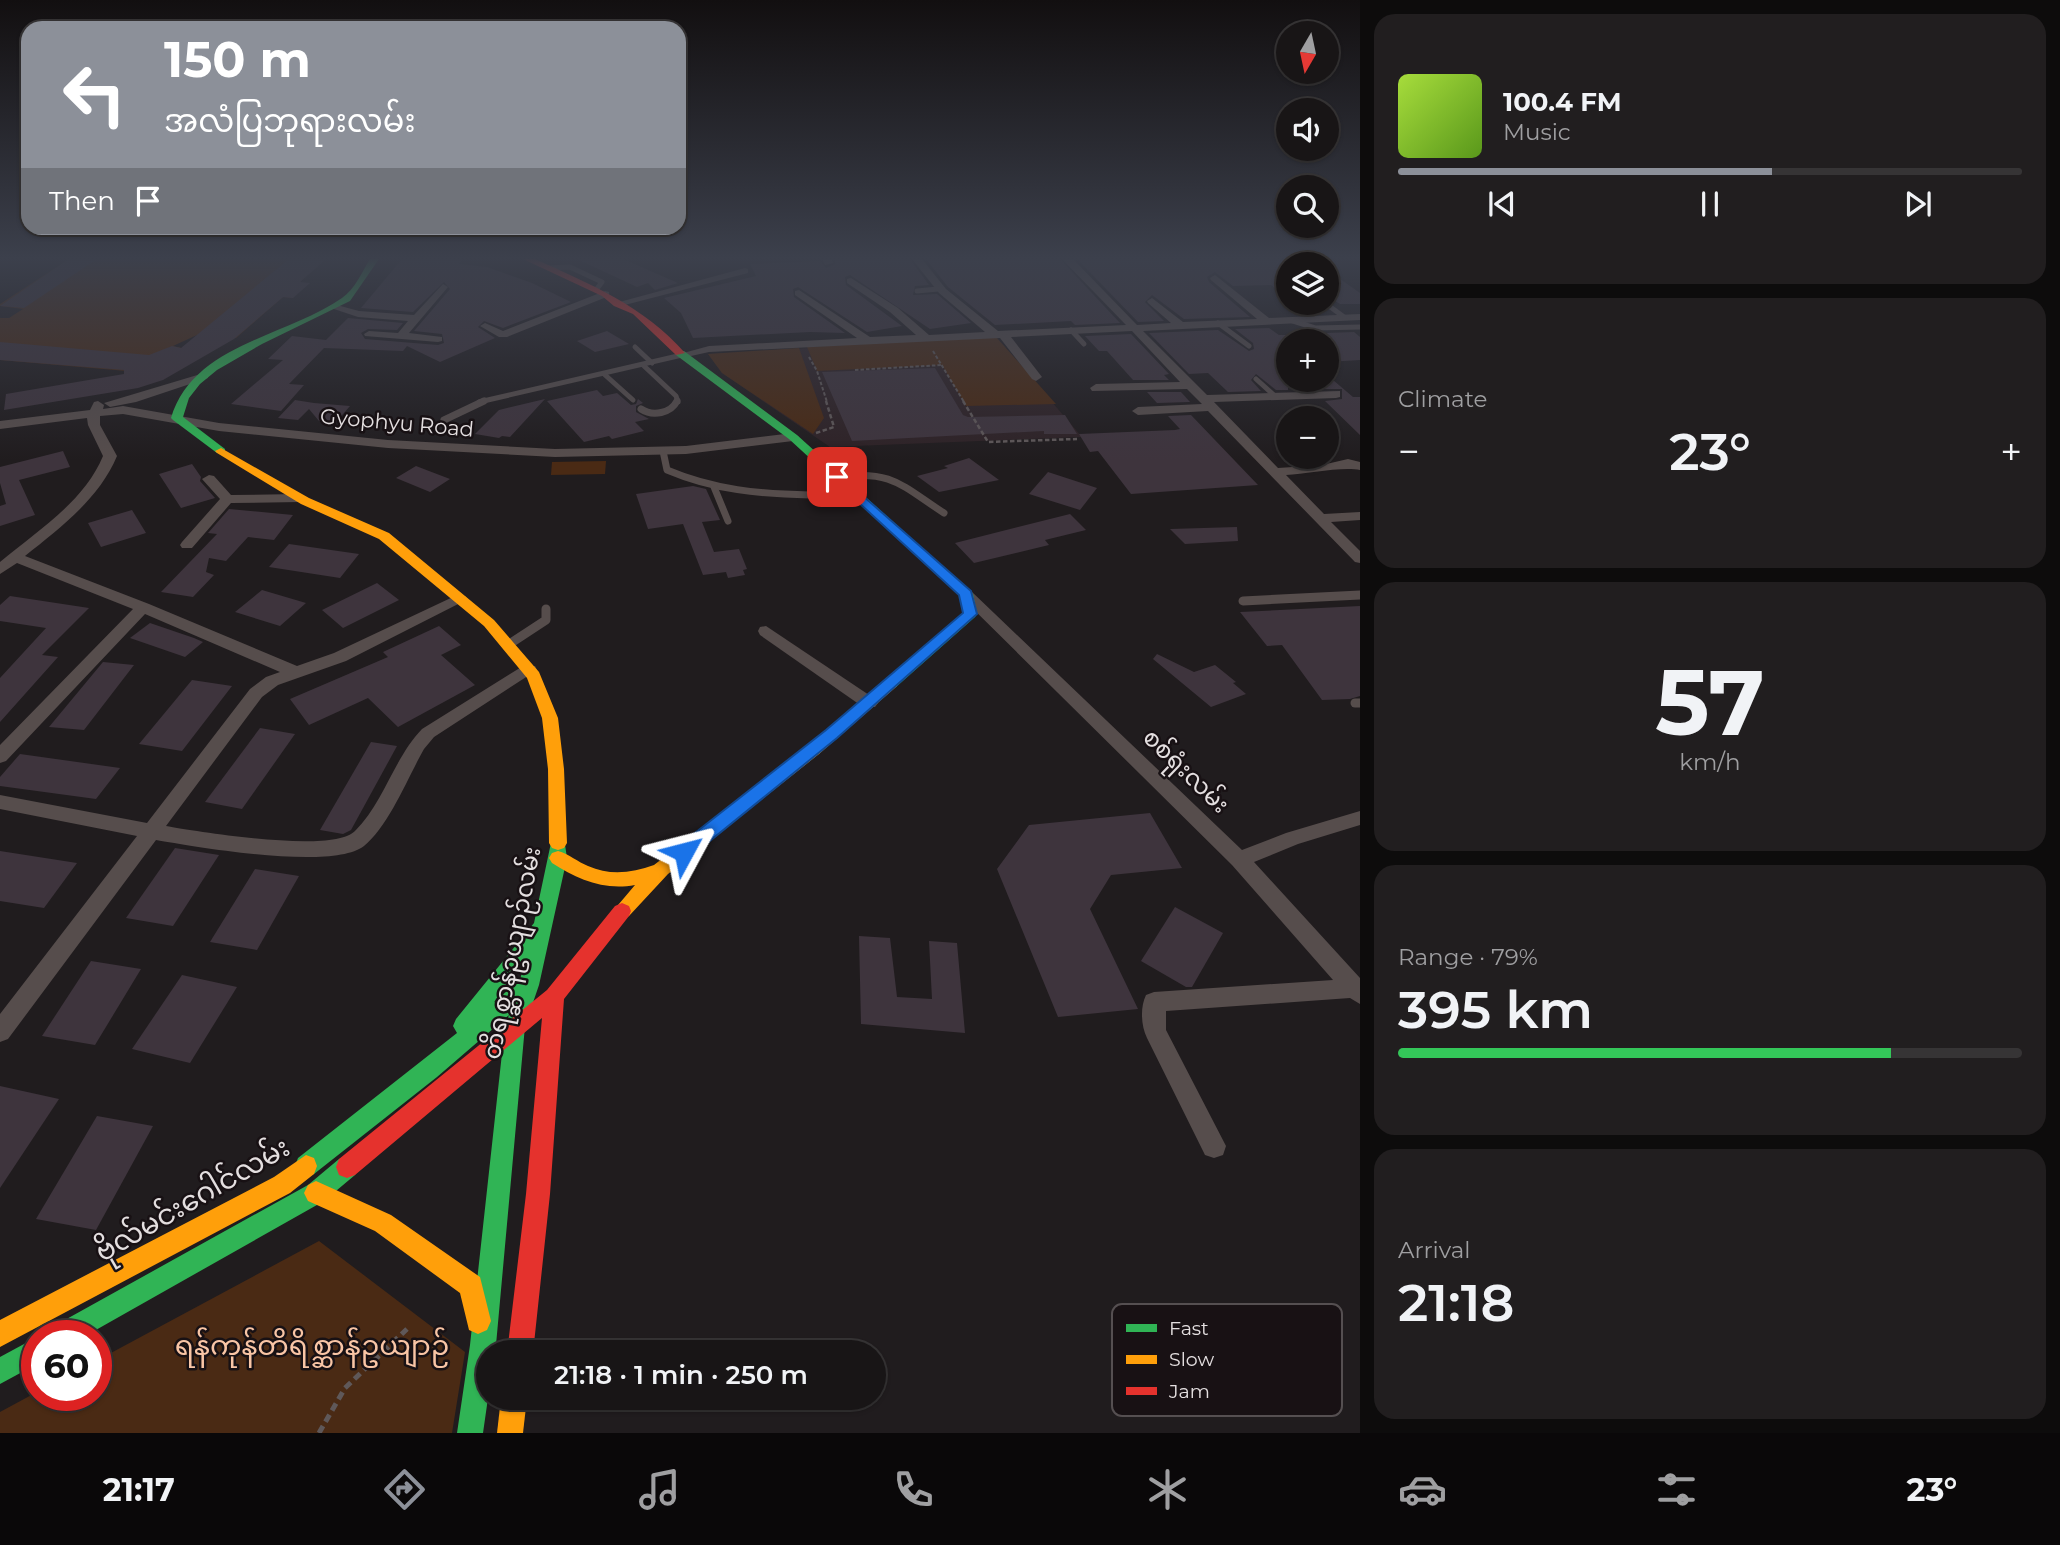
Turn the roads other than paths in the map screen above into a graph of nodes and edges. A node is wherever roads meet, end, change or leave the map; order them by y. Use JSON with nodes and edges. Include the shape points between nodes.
{"nodes":[{"id":1,"x":292,"y":326,"type":"edge"},
{"id":2,"x":296,"y":326,"type":"edge"},
{"id":3,"x":409,"y":326,"type":"edge"},
{"id":4,"x":485,"y":326,"type":"dead end"},
{"id":5,"x":527,"y":326,"type":"edge"},
{"id":6,"x":651,"y":326,"type":"edge"},
{"id":7,"x":847,"y":326,"type":"edge"},
{"id":8,"x":912,"y":326,"type":"edge"},
{"id":9,"x":988,"y":326,"type":"edge"},
{"id":10,"x":1150,"y":326,"type":"edge"},
{"id":11,"x":1222,"y":326,"type":"edge"},
{"id":12,"x":1298,"y":326,"type":"edge"},
{"id":13,"x":1133,"y":327,"type":"junction"},
{"id":14,"x":1360,"y":327,"type":"edge"},
{"id":15,"x":1071,"y":330,"type":"junction"},
{"id":16,"x":286,"y":331,"type":"junction"},
{"id":17,"x":998,"y":333,"type":"junction"},
{"id":18,"x":369,"y":334,"type":"dead end"},
{"id":19,"x":401,"y":335,"type":"junction"},
{"id":20,"x":925,"y":337,"type":"junction"},
{"id":21,"x":438,"y":339,"type":"dead end"},
{"id":22,"x":867,"y":340,"type":"junction"},
{"id":23,"x":1084,"y":344,"type":"dead end"},
{"id":24,"x":1249,"y":346,"type":"dead end"},
{"id":25,"x":635,"y":347,"type":"dead end"},
{"id":26,"x":682,"y":355,"type":"junction"},
{"id":27,"x":652,"y":363,"type":"junction"},
{"id":28,"x":643,"y":365,"type":"junction"},
{"id":29,"x":604,"y":373,"type":"junction"},
{"id":30,"x":204,"y":376,"type":"junction"},
{"id":31,"x":1036,"y":377,"type":"dead end"},
{"id":32,"x":1256,"y":379,"type":"dead end"},
{"id":33,"x":1189,"y":386,"type":"junction"},
{"id":34,"x":1096,"y":387,"type":"dead end"},
{"id":35,"x":1336,"y":394,"type":"dead end"},
{"id":36,"x":1275,"y":396,"type":"junction"},
{"id":37,"x":633,"y":400,"type":"dead end"},
{"id":38,"x":1208,"y":403,"type":"junction"},
{"id":39,"x":98,"y":408,"type":"junction"},
{"id":40,"x":641,"y":409,"type":"dead end"},
{"id":41,"x":1138,"y":411,"type":"dead end"},
{"id":42,"x":177,"y":418,"type":"junction"},
{"id":43,"x":0,"y":420,"type":"edge"},
{"id":44,"x":444,"y":420,"type":"dead end"},
{"id":45,"x":0,"y":425,"type":"edge"},
{"id":46,"x":793,"y":437,"type":"junction"},
{"id":47,"x":663,"y":451,"type":"junction"},
{"id":48,"x":1360,"y":466,"type":"edge"},
{"id":49,"x":1275,"y":472,"type":"junction"},
{"id":50,"x":837,"y":477,"type":"junction"},
{"id":51,"x":209,"y":479,"type":"dead end"},
{"id":52,"x":714,"y":487,"type":"junction"},
{"id":53,"x":810,"y":495,"type":"dead end"},
{"id":54,"x":300,"y":498,"type":"junction"},
{"id":55,"x":227,"y":499,"type":"junction"},
{"id":56,"x":944,"y":513,"type":"dead end"},
{"id":57,"x":1360,"y":516,"type":"edge"},
{"id":58,"x":1320,"y":518,"type":"junction"},
{"id":59,"x":728,"y":521,"type":"dead end"},
{"id":60,"x":187,"y":545,"type":"dead end"},
{"id":61,"x":14,"y":557,"type":"junction"},
{"id":62,"x":1360,"y":559,"type":"edge"},
{"id":63,"x":0,"y":569,"type":"edge"},
{"id":64,"x":966,"y":594,"type":"junction"},
{"id":65,"x":1360,"y":595,"type":"edge"},
{"id":66,"x":460,"y":599,"type":"junction"},
{"id":67,"x":1243,"y":601,"type":"dead end"},
{"id":68,"x":143,"y":607,"type":"junction"},
{"id":69,"x":546,"y":609,"type":"dead end"},
{"id":70,"x":766,"y":631,"type":"dead end"},
{"id":71,"x":508,"y":645,"type":"junction"},
{"id":72,"x":529,"y":670,"type":"junction"},
{"id":73,"x":295,"y":672,"type":"junction"},
{"id":74,"x":869,"y":703,"type":"junction"},
{"id":75,"x":0,"y":756,"type":"edge"},
{"id":76,"x":0,"y":802,"type":"edge"},
{"id":77,"x":1360,"y":818,"type":"edge"},
{"id":78,"x":149,"y":832,"type":"junction"},
{"id":79,"x":558,"y":858,"type":"junction"},
{"id":80,"x":1239,"y":859,"type":"junction"},
{"id":81,"x":662,"y":869,"type":"junction"},
{"id":82,"x":542,"y":927,"type":"junction"},
{"id":83,"x":529,"y":985,"type":"junction"},
{"id":84,"x":1357,"y":991,"type":"edge"},
{"id":85,"x":554,"y":996,"type":"junction"},
{"id":86,"x":515,"y":1026,"type":"junction"},
{"id":87,"x":0,"y":1032,"type":"edge"},
{"id":88,"x":429,"y":1070,"type":"junction"},
{"id":89,"x":1214,"y":1146,"type":"dead end"},
{"id":90,"x":316,"y":1193,"type":"junction"},
{"id":91,"x":90,"y":1320,"type":"edge"},
{"id":92,"x":0,"y":1334,"type":"edge"},
{"id":93,"x":482,"y":1340,"type":"edge"},
{"id":94,"x":484,"y":1340,"type":"edge"},
{"id":95,"x":521,"y":1340,"type":"edge"},
{"id":96,"x":21,"y":1359,"type":"edge"},
{"id":97,"x":0,"y":1371,"type":"edge"},
{"id":98,"x":476,"y":1392,"type":"edge"},
{"id":99,"x":513,"y":1410,"type":"edge"},
{"id":100,"x":470,"y":1433,"type":"edge"},
{"id":101,"x":510,"y":1433,"type":"edge"}],
"edges":[{"from":1,"to":16,"type":"main road"},
{"from":2,"to":16,"type":"main road"},
{"from":3,"to":19,"type":"street"},
{"from":4,"to":5,"type":"street","via":[[503,335]]},
{"from":6,"to":26,"type":"main road"},
{"from":7,"to":22,"type":"street"},
{"from":8,"to":20,"type":"street"},
{"from":9,"to":17,"type":"street"},
{"from":10,"to":13,"type":"street"},
{"from":11,"to":24,"type":"lane"},
{"from":12,"to":14,"type":"lane"},
{"from":13,"to":15,"type":"street"},
{"from":13,"to":33,"type":"street"},
{"from":15,"to":17,"type":"street"},
{"from":15,"to":23,"type":"lane"},
{"from":16,"to":30,"type":"main road"},
{"from":17,"to":20,"type":"street"},
{"from":17,"to":31,"type":"street"},
{"from":18,"to":19,"type":"street"},
{"from":19,"to":21,"type":"street"},
{"from":20,"to":22,"type":"street"},
{"from":22,"to":26,"type":"street","via":[[709,349]]},
{"from":25,"to":27,"type":"lane"},
{"from":26,"to":27,"type":"lane"},
{"from":26,"to":46,"type":"main road"},
{"from":27,"to":28,"type":"lane"},
{"from":28,"to":29,"type":"lane"},
{"from":28,"to":40,"type":"lane","via":[[678,402],[653,414]]},
{"from":29,"to":37,"type":"lane"},
{"from":29,"to":44,"type":"lane","via":[[482,401]]},
{"from":30,"to":39,"type":"street","name":"Gyophyu Road"},
{"from":30,"to":42,"type":"main road","via":[[178,405]]},
{"from":32,"to":36,"type":"lane"},
{"from":33,"to":34,"type":"street"},
{"from":33,"to":38,"type":"street"},
{"from":35,"to":36,"type":"street"},
{"from":36,"to":38,"type":"street"},
{"from":38,"to":41,"type":"street"},
{"from":38,"to":49,"type":"street"},
{"from":39,"to":42,"type":"street","name":"Gyophyu Road"},
{"from":39,"to":43,"type":"street","name":"Gyophyu Road"},
{"from":39,"to":45,"type":"street","name":"Gyophyu Road"},
{"from":39,"to":61,"type":"street","via":[[93,419],[110,456],[107,469],[94,487]]},
{"from":42,"to":47,"type":"street","name":"Gyophyu Road","via":[[219,427],[388,444],[555,453]]},
{"from":42,"to":54,"type":"main road","name":"တိရစ္ဆာန်ဥယျာဉ်လမ်း","via":[[234,461]]},
{"from":46,"to":47,"type":"street","name":"Gyophyu Road"},
{"from":46,"to":50,"type":"main road"},
{"from":47,"to":52,"type":"lane","via":[[667,470]]},
{"from":48,"to":49,"type":"street","via":[[1349,463]]},
{"from":49,"to":58,"type":"street"},
{"from":50,"to":56,"type":"lane","via":[[869,473],[890,478]]},
{"from":50,"to":64,"type":"main road"},
{"from":51,"to":55,"type":"street"},
{"from":52,"to":53,"type":"lane"},
{"from":52,"to":59,"type":"lane"},
{"from":54,"to":55,"type":"street"},
{"from":54,"to":66,"type":"main road","name":"တိရစ္ဆာန်ဥယျာဉ်လမ်း","via":[[384,536]]},
{"from":55,"to":60,"type":"street"},
{"from":57,"to":58,"type":"street"},
{"from":58,"to":62,"type":"street"},
{"from":61,"to":63,"type":"street"},
{"from":61,"to":68,"type":"street"},
{"from":64,"to":74,"type":"main road","via":[[970,614]]},
{"from":64,"to":80,"type":"street","name":"စစ်ရုံးလမ်း"},
{"from":65,"to":67,"type":"lane"},
{"from":66,"to":71,"type":"main road","name":"တိရစ္ဆာန်ဥယျာဉ်လမ်း"},
{"from":66,"to":73,"type":"street","via":[[340,657]]},
{"from":68,"to":73,"type":"street"},
{"from":68,"to":75,"type":"street"},
{"from":69,"to":71,"type":"lane","via":[[546,620]]},
{"from":70,"to":74,"type":"street"},
{"from":71,"to":72,"type":"main road","name":"တိရစ္ဆာန်ဥယျာဉ်လမ်း"},
{"from":72,"to":78,"type":"street","via":[[428,733],[417,744],[368,830],[354,843],[320,849],[264,847]]},
{"from":72,"to":79,"type":"main road","name":"တိရစ္ဆာန်ဥယျာဉ်လမ်း","via":[[550,718]]},
{"from":73,"to":78,"type":"street","via":[[256,693]]},
{"from":74,"to":81,"type":"main road"},
{"from":76,"to":78,"type":"street"},
{"from":77,"to":80,"type":"street"},
{"from":78,"to":87,"type":"street"},
{"from":79,"to":81,"type":"main road","via":[[583,876],[608,881],[634,883]]},
{"from":79,"to":82,"type":"main road","name":"တိရစ္ဆာန်ဥယျာဉ်လမ်း"},
{"from":80,"to":84,"type":"street","name":"စစ်ရုံးလမ်း"},
{"from":81,"to":85,"type":"main road"},
{"from":82,"to":83,"type":"main road","name":"တိရစ္ဆာန်ဥယျာဉ်လမ်း"},
{"from":82,"to":88,"type":"main road"},
{"from":83,"to":85,"type":"main road"},
{"from":83,"to":86,"type":"main road","name":"တိရစ္ဆာန်ဥယျာဉ်လမ်း"},
{"from":83,"to":88,"type":"main road","name":"ဗိုလ်မင်းဂေါင်လမ်း"},
{"from":84,"to":89,"type":"street","via":[[1154,1003],[1155,1031]]},
{"from":85,"to":86,"type":"main road"},
{"from":85,"to":95,"type":"main road","name":"တိရစ္ဆာန်ဥယျာဉ်လမ်း"},
{"from":86,"to":90,"type":"main road"},
{"from":86,"to":94,"type":"main road","name":"တိရစ္ဆာန်ဥယျာဉ်လမ်း"},
{"from":88,"to":92,"type":"main road","name":"ဗိုလ်မင်းဂေါင်လမ်း","via":[[282,1185]]},
{"from":90,"to":91,"type":"main road"},
{"from":90,"to":93,"type":"main road","via":[[383,1223],[471,1286]]},
{"from":96,"to":97,"type":"main road"},
{"from":98,"to":100,"type":"main road","name":"တိရစ္ဆာန်ဥယျာဉ်လမ်း"},
{"from":99,"to":101,"type":"main road"}]}
